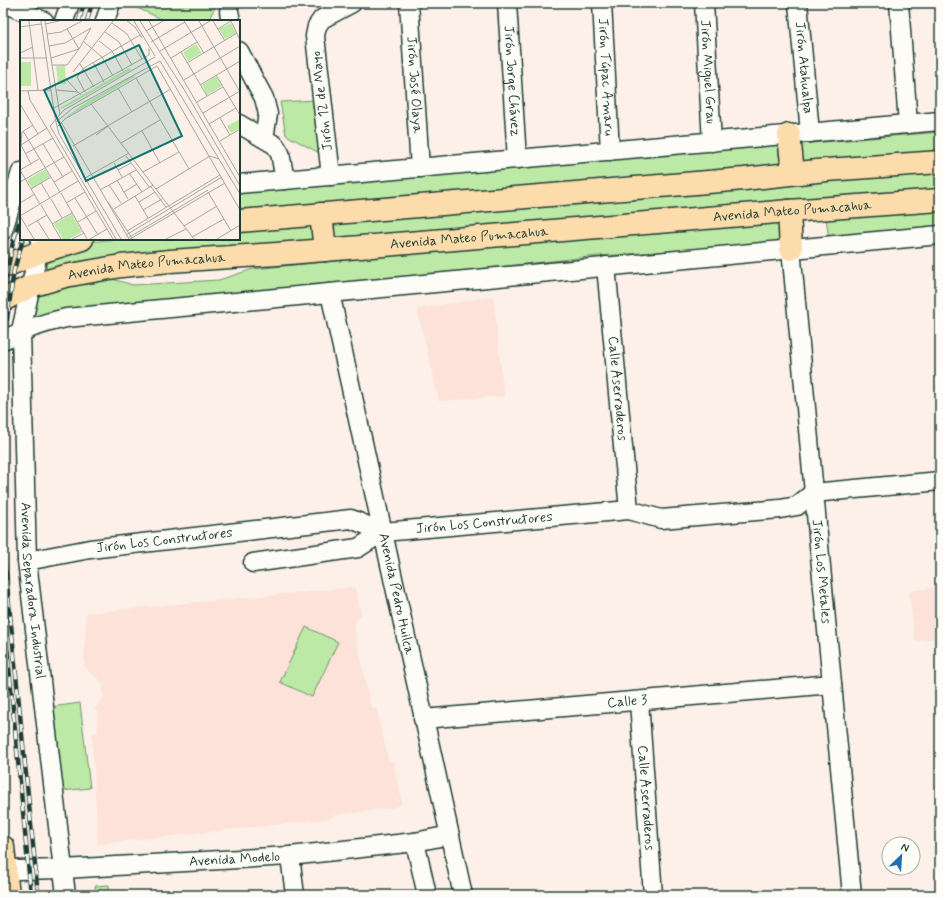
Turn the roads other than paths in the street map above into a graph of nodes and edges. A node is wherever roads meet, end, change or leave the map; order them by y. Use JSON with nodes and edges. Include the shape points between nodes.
{"nodes":[{"id":1,"x":4,"y":3,"type":"edge"},
{"id":2,"x":70,"y":3,"type":"edge"},
{"id":3,"x":111,"y":3,"type":"edge"},
{"id":4,"x":352,"y":3,"type":"edge"},
{"id":5,"x":409,"y":3,"type":"edge"},
{"id":6,"x":507,"y":3,"type":"edge"},
{"id":7,"x":602,"y":3,"type":"edge"},
{"id":8,"x":704,"y":3,"type":"edge"},
{"id":9,"x":798,"y":3,"type":"edge"},
{"id":10,"x":899,"y":3,"type":"edge"},
{"id":11,"x":42,"y":20,"type":"edge"},
{"id":12,"x":64,"y":20,"type":"edge"},
{"id":13,"x":105,"y":20,"type":"edge"},
{"id":14,"x":240,"y":53,"type":"edge"},
{"id":15,"x":940,"y":121,"type":"edge"},
{"id":16,"x":908,"y":124,"type":"junction"},
{"id":17,"x":240,"y":125,"type":"edge"},
{"id":18,"x":799,"y":134,"type":"junction"},
{"id":19,"x":264,"y":138,"type":"junction"},
{"id":20,"x":712,"y":142,"type":"junction"},
{"id":21,"x":610,"y":151,"type":"junction"},
{"id":22,"x":517,"y":159,"type":"junction"},
{"id":23,"x":940,"y":162,"type":"edge"},
{"id":24,"x":420,"y":168,"type":"junction"},
{"id":25,"x":792,"y":173,"type":"junction"},
{"id":26,"x":331,"y":176,"type":"junction"},
{"id":27,"x":285,"y":180,"type":"junction"},
{"id":28,"x":20,"y":182,"type":"edge"},
{"id":29,"x":240,"y":184,"type":"edge"},
{"id":30,"x":940,"y":200,"type":"edge"},
{"id":31,"x":789,"y":211,"type":"junction"},
{"id":32,"x":321,"y":214,"type":"junction"},
{"id":33,"x":240,"y":221,"type":"edge"},
{"id":34,"x":3,"y":230,"type":"edge"},
{"id":35,"x":940,"y":235,"type":"edge"},
{"id":36,"x":76,"y":240,"type":"edge"},
{"id":37,"x":39,"y":246,"type":"edge"},
{"id":38,"x":791,"y":249,"type":"junction"},
{"id":39,"x":325,"y":250,"type":"junction"},
{"id":40,"x":606,"y":266,"type":"junction"},
{"id":41,"x":3,"y":268,"type":"edge"},
{"id":42,"x":31,"y":286,"type":"junction"},
{"id":43,"x":330,"y":293,"type":"junction"},
{"id":44,"x":3,"y":300,"type":"edge"},
{"id":45,"x":20,"y":331,"type":"junction"},
{"id":46,"x":3,"y":340,"type":"edge"},
{"id":47,"x":940,"y":481,"type":"edge"},
{"id":48,"x":814,"y":493,"type":"junction"},
{"id":49,"x":629,"y":510,"type":"junction"},
{"id":50,"x":383,"y":532,"type":"junction"},
{"id":51,"x":27,"y":561,"type":"junction"},
{"id":52,"x":253,"y":563,"type":"dead end"},
{"id":53,"x":832,"y":684,"type":"junction"},
{"id":54,"x":639,"y":701,"type":"junction"},
{"id":55,"x":423,"y":719,"type":"junction"},
{"id":56,"x":450,"y":835,"type":"junction"},
{"id":57,"x":415,"y":842,"type":"junction"},
{"id":58,"x":290,"y":856,"type":"junction"},
{"id":59,"x":63,"y":869,"type":"junction"},
{"id":60,"x":6,"y":871,"type":"edge"},
{"id":61,"x":66,"y":895,"type":"edge"},
{"id":62,"x":295,"y":895,"type":"edge"},
{"id":63,"x":427,"y":895,"type":"edge"},
{"id":64,"x":463,"y":895,"type":"edge"},
{"id":65,"x":653,"y":895,"type":"edge"},
{"id":66,"x":852,"y":895,"type":"edge"}],
"edges":[{"from":1,"to":11,"type":"street"},
{"from":2,"to":12,"type":"street"},
{"from":3,"to":13,"type":"street"},
{"from":4,"to":26,"type":"street","name":"Jirón 12 de Mayo","via":[[322,19],[315,36]]},
{"from":5,"to":24,"type":"street","name":"Jirón José Olaya"},
{"from":6,"to":22,"type":"street","name":"Jirón Jorge Chávez"},
{"from":7,"to":21,"type":"street","name":"Jirón Túpac Amaru"},
{"from":8,"to":20,"type":"street","name":"Jirón Miguel Grau"},
{"from":9,"to":18,"type":"street","name":"Jirón Atahualpa"},
{"from":10,"to":16,"type":"street"},
{"from":14,"to":19,"type":"street","via":[[264,98],[268,114]]},
{"from":15,"to":16,"type":"street"},
{"from":16,"to":18,"type":"street"},
{"from":17,"to":19,"type":"street"},
{"from":18,"to":20,"type":"street"},
{"from":18,"to":25,"type":"main road"},
{"from":19,"to":27,"type":"street","via":[[275,145],[280,153]]},
{"from":20,"to":21,"type":"street"},
{"from":21,"to":22,"type":"street"},
{"from":22,"to":24,"type":"street"},
{"from":23,"to":25,"type":"main road"},
{"from":24,"to":26,"type":"street"},
{"from":25,"to":32,"type":"main road"},
{"from":26,"to":27,"type":"street"},
{"from":27,"to":29,"type":"street"},
{"from":28,"to":34,"type":"street"},
{"from":30,"to":31,"type":"main road","name":"Avenida Mateo Pumacahua"},
{"from":31,"to":38,"type":"main road"},
{"from":31,"to":39,"type":"main road","name":"Avenida Mateo Pumacahua"},
{"from":32,"to":33,"type":"main road"},
{"from":32,"to":39,"type":"main road"},
{"from":35,"to":38,"type":"street"},
{"from":36,"to":37,"type":"main road"},
{"from":37,"to":41,"type":"main road"},
{"from":37,"to":42,"type":"street","name":"Avenida Separadora Industrial"},
{"from":38,"to":40,"type":"street"},
{"from":38,"to":48,"type":"street","name":"Jirón Los Metales"},
{"from":39,"to":42,"type":"main road","name":"Avenida Mateo Pumacahua","via":[[121,266],[65,276]]},
{"from":40,"to":43,"type":"street"},
{"from":40,"to":49,"type":"street","name":"Calle Aserraderos"},
{"from":42,"to":44,"type":"main road","name":"Avenida Mateo Pumacahua"},
{"from":42,"to":45,"type":"street","name":"Avenida Separadora Industrial"},
{"from":43,"to":45,"type":"street","via":[[66,318]]},
{"from":43,"to":50,"type":"street","name":"Avenida Pedro Huilca"},
{"from":45,"to":46,"type":"street"},
{"from":45,"to":51,"type":"street","name":"Avenida Separadora Industrial"},
{"from":47,"to":48,"type":"street"},
{"from":48,"to":49,"type":"street","name":"Jirón Los Constructores","via":[[797,506],[780,509],[661,519]]},
{"from":48,"to":53,"type":"street","name":"Jirón Los Metales"},
{"from":49,"to":50,"type":"street","name":"Jirón Los Constructores"},
{"from":50,"to":51,"type":"street","name":"Jirón Los Constructores","via":[[351,519],[90,549]]},
{"from":50,"to":52,"type":"street","via":[[358,548]]},
{"from":50,"to":55,"type":"street","name":"Avenida Pedro Huilca"},
{"from":51,"to":59,"type":"street","name":"Avenida Separadora Industrial"},
{"from":53,"to":54,"type":"street","name":"Calle 3"},
{"from":53,"to":66,"type":"street","name":"Jirón Los Metales"},
{"from":54,"to":55,"type":"street","name":"Calle 3"},
{"from":54,"to":65,"type":"street","name":"Calle Aserraderos"},
{"from":55,"to":56,"type":"street","name":"Avenida Pedro Huilca"},
{"from":56,"to":57,"type":"street","name":"Avenida Modelo"},
{"from":56,"to":64,"type":"street","name":"Avenida Pedro Huilca"},
{"from":57,"to":58,"type":"street","name":"Avenida Modelo"},
{"from":57,"to":63,"type":"street"},
{"from":58,"to":59,"type":"street","name":"Avenida Modelo"},
{"from":58,"to":62,"type":"street"},
{"from":59,"to":60,"type":"street","name":"Avenida Modelo"},
{"from":59,"to":61,"type":"street","name":"Avenida Separadora Industrial"}]}
